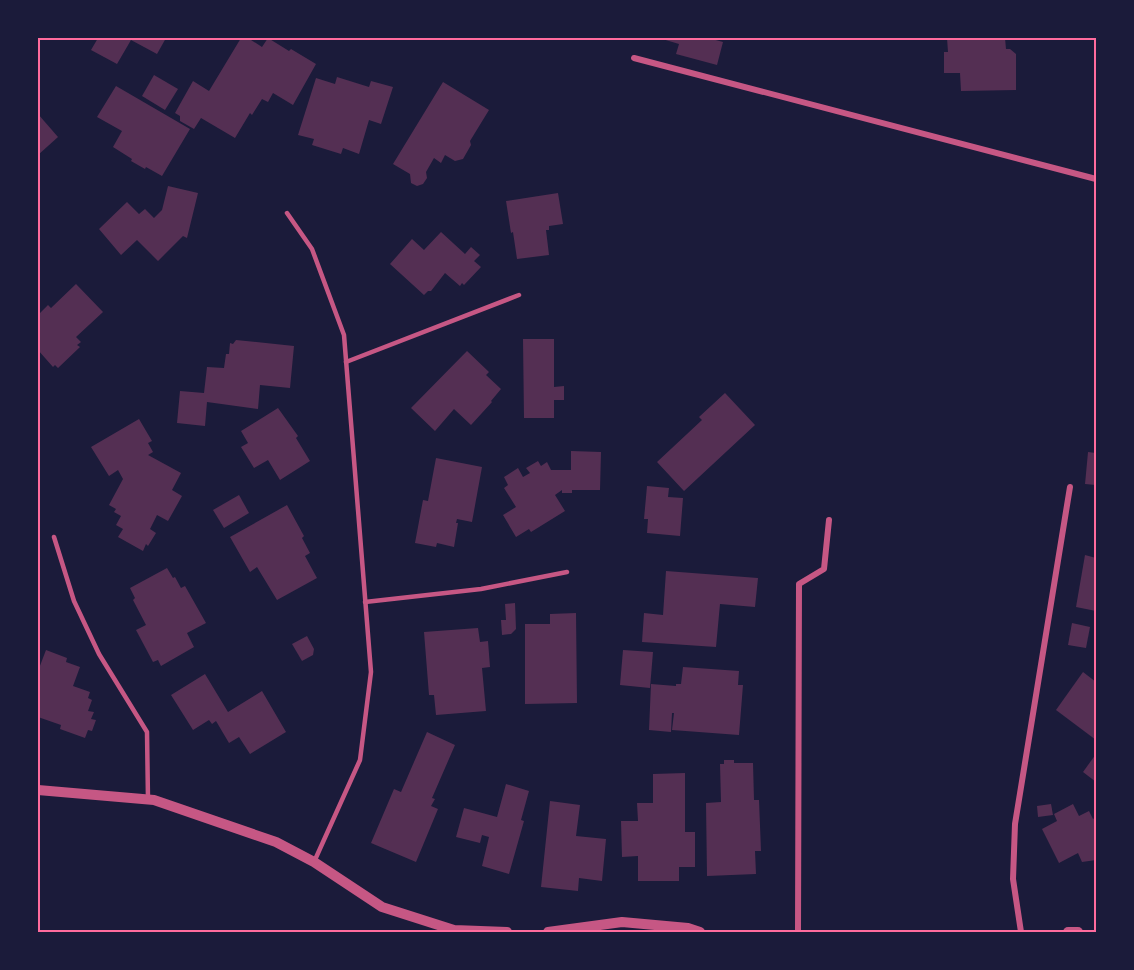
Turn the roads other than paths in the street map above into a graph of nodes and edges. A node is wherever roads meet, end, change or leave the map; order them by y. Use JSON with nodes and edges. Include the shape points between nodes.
{"nodes":[{"id":1,"x":634,"y":58,"type":"dead end"},
{"id":2,"x":1096,"y":179,"type":"edge"},
{"id":3,"x":286,"y":213,"type":"dead end"},
{"id":4,"x":519,"y":295,"type":"dead end"},
{"id":5,"x":346,"y":362,"type":"junction"},
{"id":6,"x":1070,"y":487,"type":"dead end"},
{"id":7,"x":829,"y":520,"type":"dead end"},
{"id":8,"x":54,"y":537,"type":"dead end"},
{"id":9,"x":567,"y":572,"type":"dead end"},
{"id":10,"x":365,"y":602,"type":"junction"},
{"id":11,"x":38,"y":790,"type":"edge"},
{"id":12,"x":148,"y":800,"type":"junction"},
{"id":13,"x":314,"y":862,"type":"junction"},
{"id":14,"x":507,"y":933,"type":"edge"},
{"id":15,"x":548,"y":933,"type":"edge"},
{"id":16,"x":700,"y":933,"type":"edge"},
{"id":17,"x":798,"y":933,"type":"edge"},
{"id":18,"x":1021,"y":933,"type":"edge"},
{"id":19,"x":1068,"y":933,"type":"edge"},
{"id":20,"x":1078,"y":933,"type":"edge"}],
"edges":[{"from":1,"to":2,"type":"street"},
{"from":3,"to":5,"type":"lane","via":[[312,249],[344,335]]},
{"from":4,"to":5,"type":"lane"},
{"from":5,"to":10,"type":"lane"},
{"from":6,"to":18,"type":"street","via":[[1016,824],[1013,879]]},
{"from":7,"to":17,"type":"street","via":[[824,569],[799,584]]},
{"from":8,"to":12,"type":"lane","via":[[74,601],[99,654],[147,732]]},
{"from":9,"to":10,"type":"lane","via":[[481,590]]},
{"from":10,"to":13,"type":"lane","via":[[371,672],[360,760]]},
{"from":11,"to":12,"type":"street"},
{"from":12,"to":13,"type":"street","via":[[276,842]]},
{"from":13,"to":14,"type":"street","via":[[382,907],[454,930]]},
{"from":15,"to":16,"type":"street","via":[[622,922],[688,928]]},
{"from":19,"to":20,"type":"street"}]}
